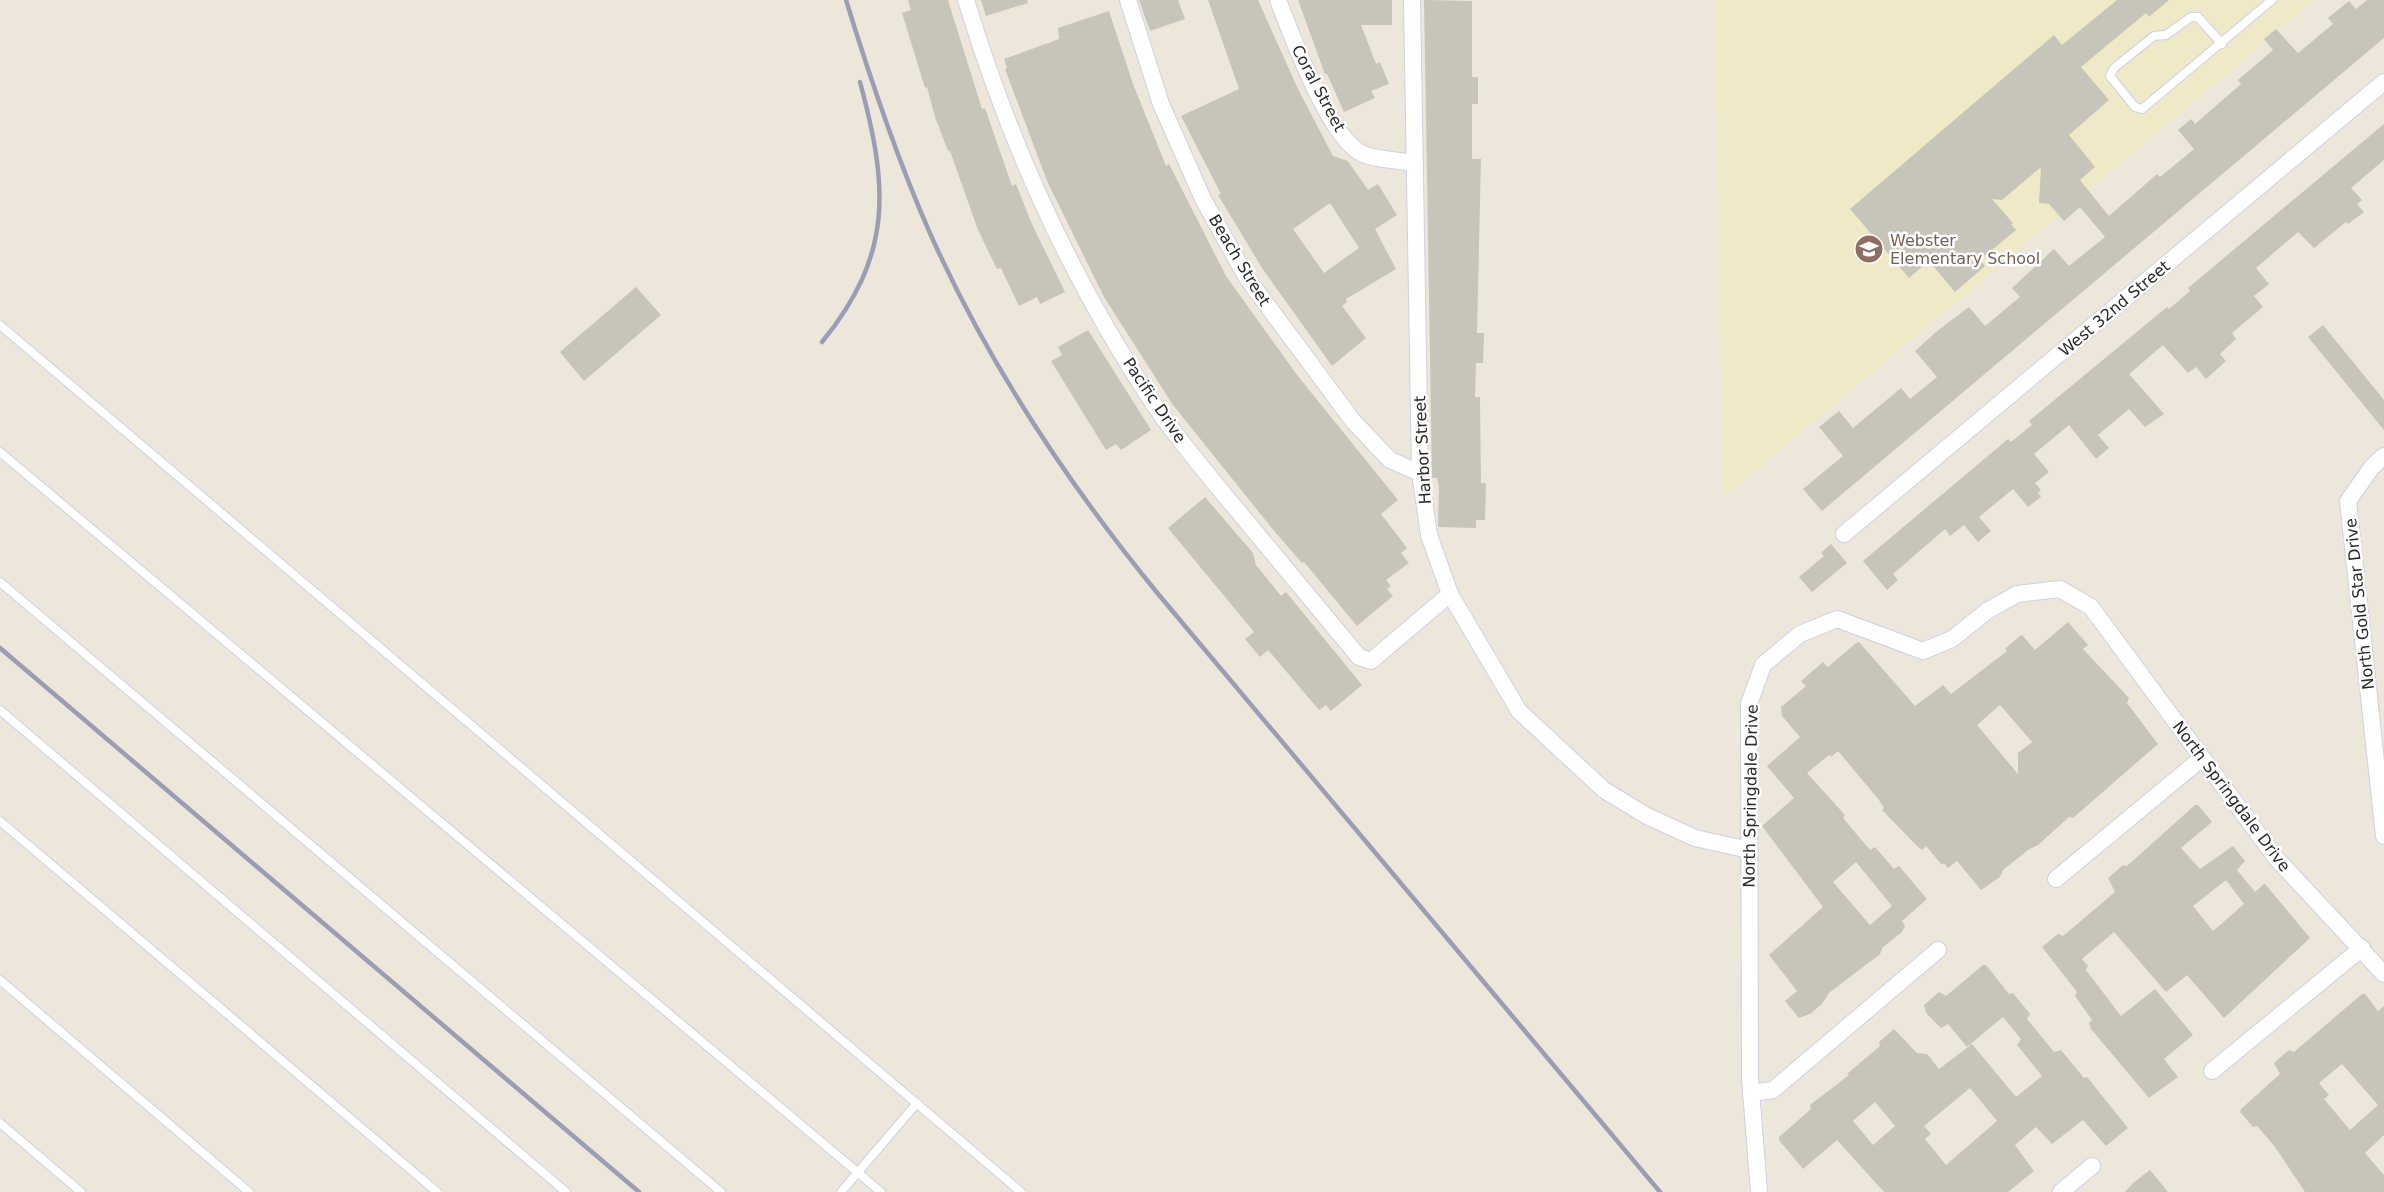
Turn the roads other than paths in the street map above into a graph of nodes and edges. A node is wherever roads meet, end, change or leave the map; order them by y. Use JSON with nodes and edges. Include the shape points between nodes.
{"nodes":[{"id":1,"x":966,"y":0,"type":"edge"},
{"id":2,"x":1128,"y":0,"type":"edge"},
{"id":3,"x":1278,"y":0,"type":"edge"},
{"id":4,"x":1412,"y":0,"type":"edge"},
{"id":5,"x":2272,"y":0,"type":"edge"},
{"id":6,"x":2222,"y":44,"type":"junction"},
{"id":7,"x":2384,"y":82,"type":"edge"},
{"id":8,"x":1415,"y":163,"type":"junction"},
{"id":9,"x":0,"y":325,"type":"edge"},
{"id":10,"x":0,"y":452,"type":"edge"},
{"id":11,"x":2384,"y":456,"type":"edge"},
{"id":12,"x":1420,"y":473,"type":"junction"},
{"id":13,"x":1844,"y":534,"type":"dead end"},
{"id":14,"x":0,"y":582,"type":"edge"},
{"id":15,"x":1450,"y":594,"type":"junction"},
{"id":16,"x":0,"y":710,"type":"edge"},
{"id":17,"x":2202,"y":758,"type":"junction"},
{"id":18,"x":0,"y":821,"type":"edge"},
{"id":19,"x":2384,"y":836,"type":"edge"},
{"id":20,"x":1749,"y":850,"type":"junction"},
{"id":21,"x":2056,"y":879,"type":"dead end"},
{"id":22,"x":2362,"y":948,"type":"junction"},
{"id":23,"x":1938,"y":950,"type":"dead end"},
{"id":24,"x":2384,"y":974,"type":"edge"},
{"id":25,"x":0,"y":980,"type":"edge"},
{"id":26,"x":2212,"y":1071,"type":"dead end"},
{"id":27,"x":1751,"y":1093,"type":"junction"},
{"id":28,"x":917,"y":1103,"type":"junction"},
{"id":29,"x":0,"y":1123,"type":"edge"},
{"id":30,"x":2092,"y":1166,"type":"dead end"},
{"id":31,"x":858,"y":1173,"type":"junction"},
{"id":32,"x":81,"y":1192,"type":"edge"},
{"id":33,"x":249,"y":1192,"type":"edge"},
{"id":34,"x":437,"y":1192,"type":"edge"},
{"id":35,"x":566,"y":1192,"type":"edge"},
{"id":36,"x":721,"y":1192,"type":"edge"},
{"id":37,"x":842,"y":1192,"type":"edge"},
{"id":38,"x":881,"y":1192,"type":"edge"},
{"id":39,"x":1022,"y":1192,"type":"edge"},
{"id":40,"x":1759,"y":1192,"type":"edge"},
{"id":41,"x":2061,"y":1192,"type":"edge"}],
"edges":[{"from":1,"to":15,"type":"street","name":"Pacific Drive","via":[[983,56],[1028,171],[1084,288],[1154,404],[1215,483],[1359,657],[1371,661]]},
{"from":2,"to":12,"type":"street","name":"Beach Street","via":[[1161,104],[1203,199],[1247,278],[1353,421],[1390,460]]},
{"from":3,"to":8,"type":"street","name":"Coral Street","via":[[1297,49],[1341,133],[1360,152]]},
{"from":4,"to":8,"type":"street","name":"Harbor Street"},
{"from":5,"to":6,"type":"lane"},
{"from":6,"to":6,"type":"lane","via":[[2142,109],[2135,107],[2110,76],[2114,68],[2154,36],[2166,35],[2191,17],[2199,16]]},
{"from":7,"to":13,"type":"street","name":"West 32nd Street"},
{"from":8,"to":12,"type":"street","name":"Harbor Street"},
{"from":9,"to":28,"type":"lane"},
{"from":10,"to":31,"type":"lane"},
{"from":11,"to":19,"type":"street","name":"North Gold Star Drive","via":[[2348,501]]},
{"from":12,"to":15,"type":"street","name":"Harbor Street","via":[[1429,535]]},
{"from":14,"to":36,"type":"lane"},
{"from":15,"to":20,"type":"street","name":"Harbor Street","via":[[1519,711],[1604,790],[1695,838]]},
{"from":16,"to":35,"type":"lane"},
{"from":17,"to":20,"type":"street","name":"North Springdale Drive","via":[[2091,607],[2060,589],[2017,594],[1987,611],[1952,639],[1923,651],[1837,619],[1800,634],[1763,665],[1749,704]]},
{"from":17,"to":21,"type":"street"},
{"from":17,"to":22,"type":"street","name":"North Springdale Drive","via":[[2276,858]]},
{"from":18,"to":34,"type":"lane"},
{"from":20,"to":27,"type":"street","name":"North Springdale Drive"},
{"from":22,"to":24,"type":"street","name":"North Springdale Drive"},
{"from":22,"to":26,"type":"street"},
{"from":23,"to":27,"type":"street","via":[[1773,1090]]},
{"from":25,"to":33,"type":"lane"},
{"from":27,"to":40,"type":"street","name":"North Springdale Drive"},
{"from":28,"to":31,"type":"lane"},
{"from":28,"to":39,"type":"lane"},
{"from":29,"to":32,"type":"lane"},
{"from":30,"to":41,"type":"street"},
{"from":31,"to":37,"type":"lane"},
{"from":31,"to":38,"type":"lane"}]}
